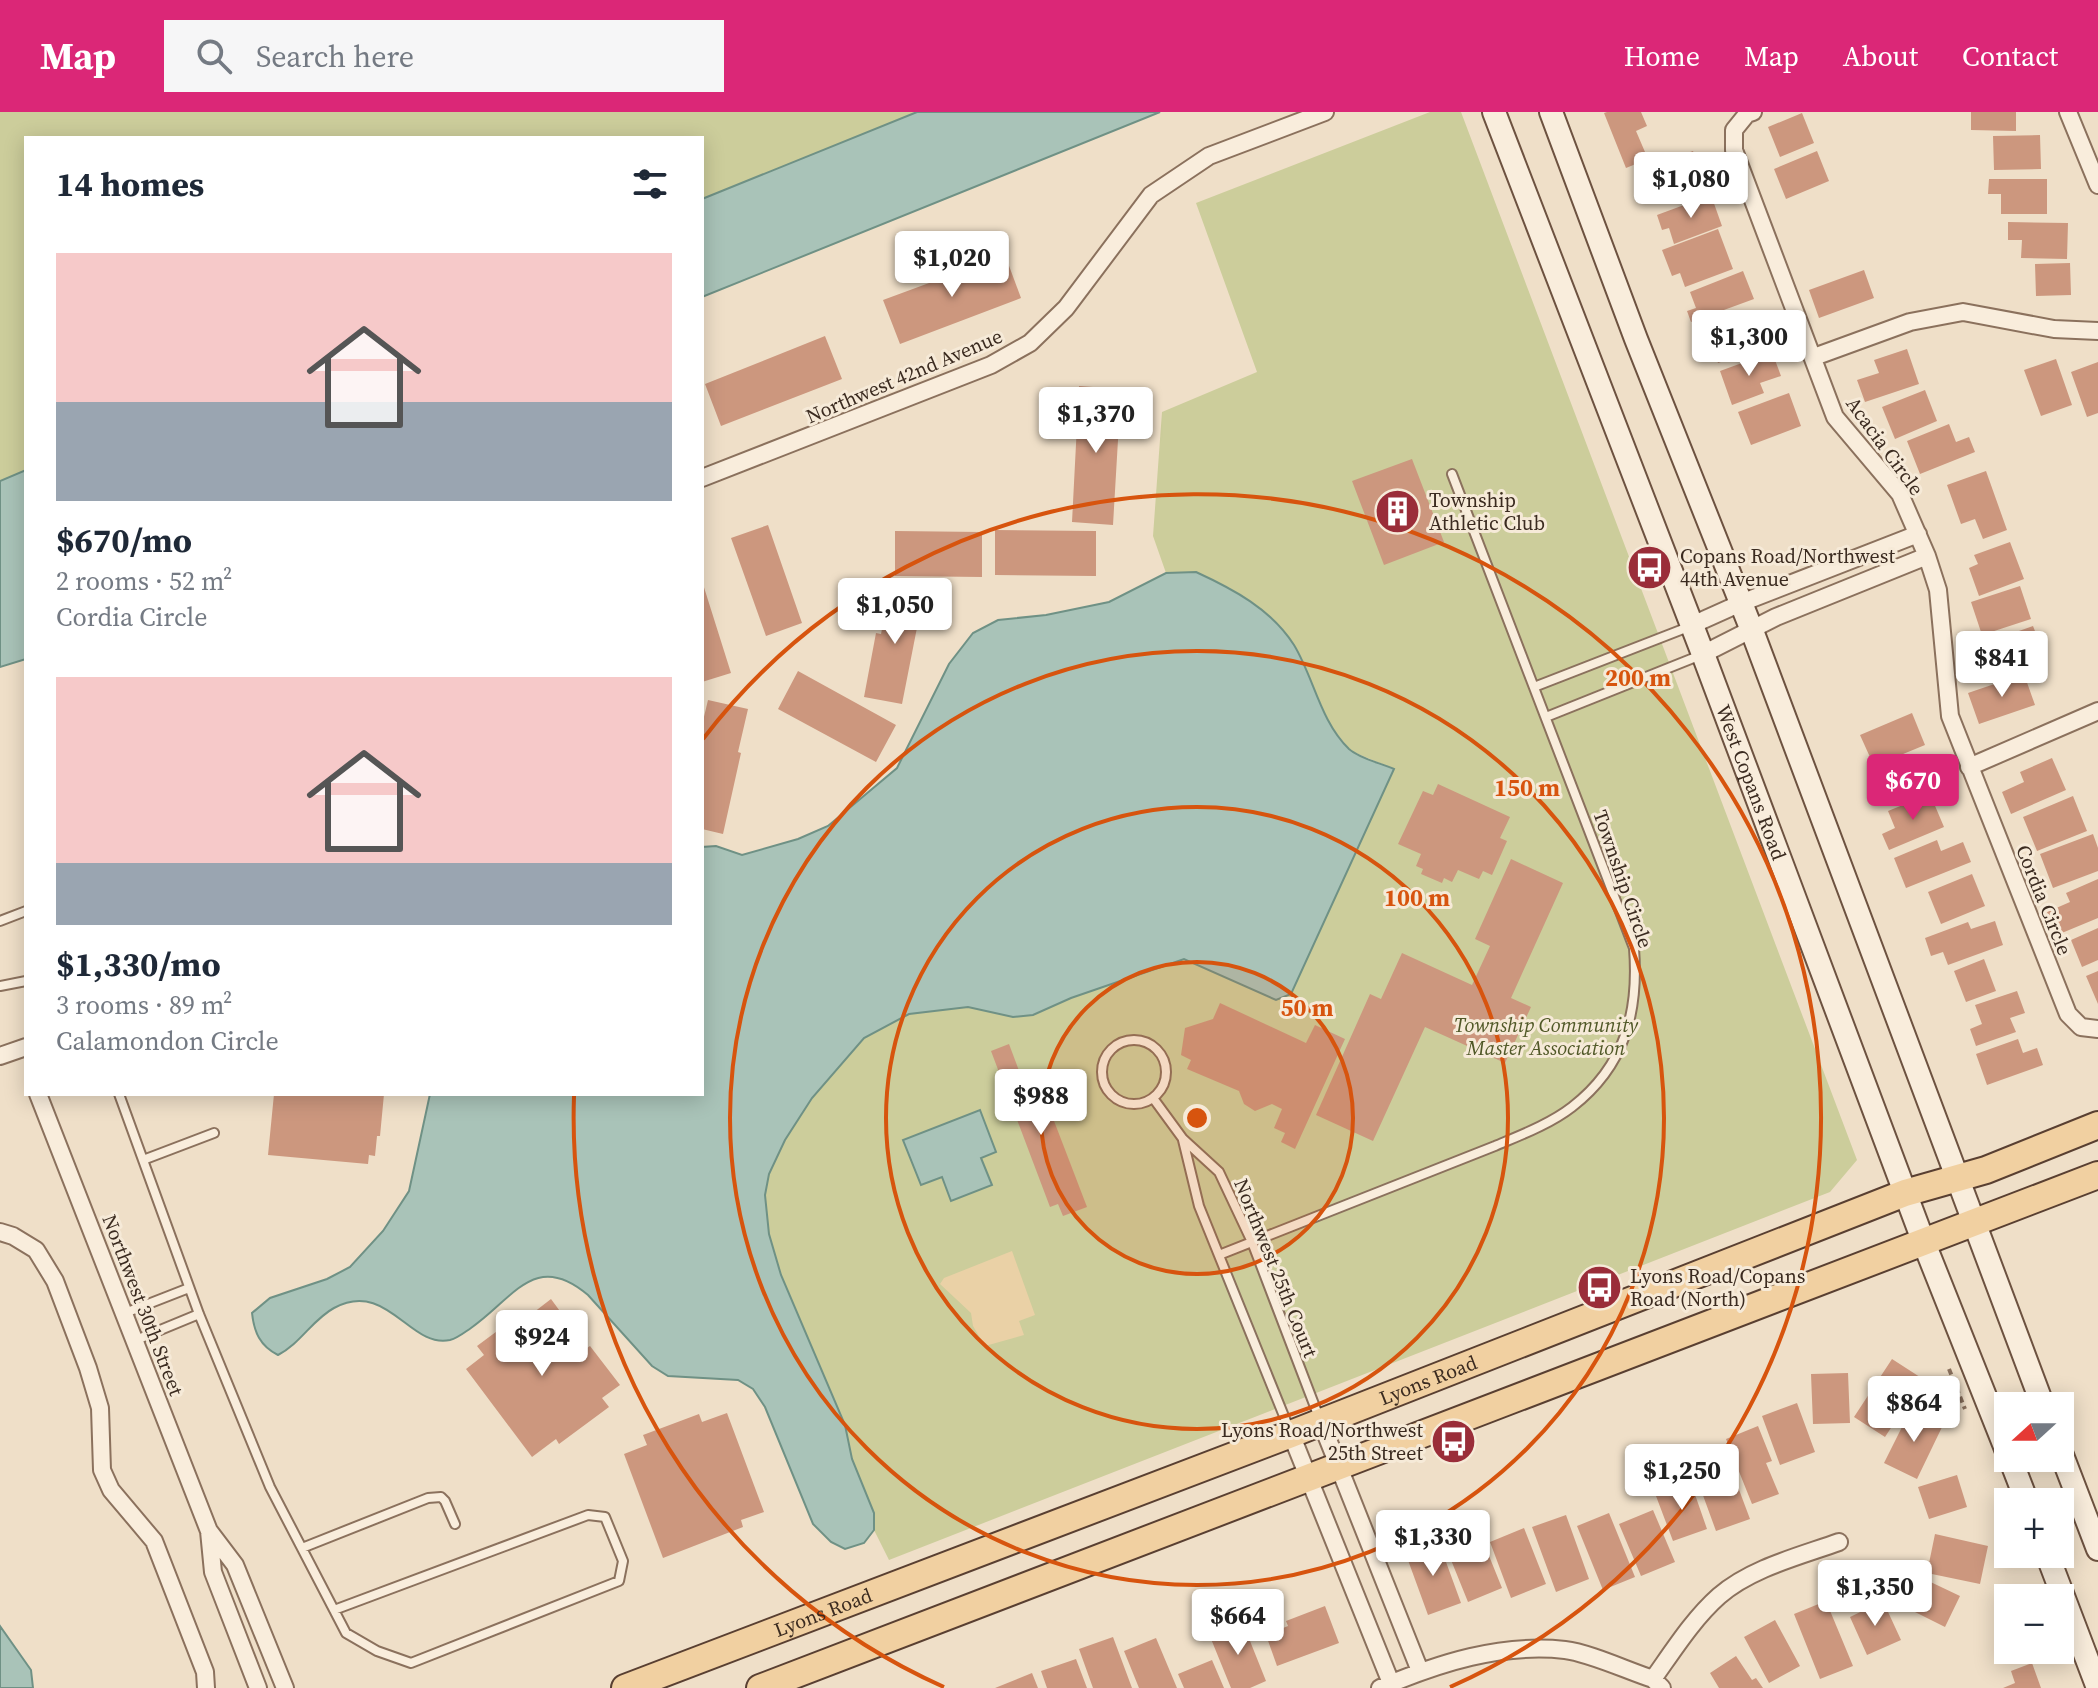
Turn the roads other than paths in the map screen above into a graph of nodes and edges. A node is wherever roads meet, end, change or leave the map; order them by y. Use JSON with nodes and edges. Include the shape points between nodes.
{"nodes":[{"id":1,"x":1325,"y":112,"type":"edge"},
{"id":2,"x":1494,"y":112,"type":"edge"},
{"id":3,"x":1551,"y":112,"type":"edge"},
{"id":4,"x":1753,"y":112,"type":"edge"},
{"id":5,"x":2068,"y":112,"type":"edge"},
{"id":6,"x":2098,"y":185,"type":"edge"},
{"id":7,"x":2098,"y":331,"type":"edge"},
{"id":8,"x":1814,"y":357,"type":"junction"},
{"id":9,"x":1452,"y":474,"type":"dead end"},
{"id":10,"x":704,"y":477,"type":"edge"},
{"id":11,"x":1918,"y":534,"type":"junction"},
{"id":12,"x":1927,"y":556,"type":"junction"},
{"id":13,"x":1741,"y":603,"type":"junction"},
{"id":14,"x":1692,"y":625,"type":"junction"},
{"id":15,"x":1751,"y":628,"type":"junction"},
{"id":16,"x":1703,"y":654,"type":"junction"},
{"id":17,"x":1534,"y":687,"type":"junction"},
{"id":18,"x":2098,"y":711,"type":"edge"},
{"id":19,"x":1546,"y":717,"type":"junction"},
{"id":20,"x":1969,"y":767,"type":"junction"},
{"id":21,"x":24,"y":912,"type":"edge"},
{"id":22,"x":0,"y":921,"type":"edge"},
{"id":23,"x":24,"y":981,"type":"edge"},
{"id":24,"x":0,"y":986,"type":"edge"},
{"id":25,"x":2098,"y":1029,"type":"edge"},
{"id":26,"x":24,"y":1053,"type":"edge"},
{"id":27,"x":0,"y":1056,"type":"edge"},
{"id":28,"x":39,"y":1096,"type":"edge"},
{"id":29,"x":120,"y":1096,"type":"edge"},
{"id":30,"x":1153,"y":1098,"type":"junction"},
{"id":31,"x":2098,"y":1125,"type":"edge"},
{"id":32,"x":214,"y":1133,"type":"dead end"},
{"id":33,"x":1183,"y":1139,"type":"junction"},
{"id":34,"x":143,"y":1160,"type":"junction"},
{"id":35,"x":2098,"y":1175,"type":"edge"},
{"id":36,"x":1957,"y":1179,"type":"junction"},
{"id":37,"x":1905,"y":1193,"type":"junction"},
{"id":38,"x":1973,"y":1223,"type":"junction"},
{"id":39,"x":0,"y":1232,"type":"edge"},
{"id":40,"x":1252,"y":1242,"type":"junction"},
{"id":41,"x":1924,"y":1243,"type":"junction"},
{"id":42,"x":1219,"y":1255,"type":"junction"},
{"id":43,"x":189,"y":1288,"type":"junction"},
{"id":44,"x":125,"y":1313,"type":"junction"},
{"id":45,"x":199,"y":1314,"type":"junction"},
{"id":46,"x":136,"y":1340,"type":"junction"},
{"id":47,"x":2038,"y":1392,"type":"edge"},
{"id":48,"x":1994,"y":1418,"type":"edge"},
{"id":49,"x":1321,"y":1422,"type":"junction"},
{"id":50,"x":1291,"y":1434,"type":"junction"},
{"id":51,"x":1339,"y":1466,"type":"junction"},
{"id":52,"x":2068,"y":1472,"type":"edge"},
{"id":53,"x":1309,"y":1478,"type":"junction"},
{"id":54,"x":455,"y":1524,"type":"dead end"},
{"id":55,"x":209,"y":1531,"type":"junction"},
{"id":56,"x":1839,"y":1542,"type":"dead end"},
{"id":57,"x":302,"y":1548,"type":"junction"},
{"id":58,"x":2098,"y":1549,"type":"edge"},
{"id":59,"x":2052,"y":1568,"type":"edge"},
{"id":60,"x":334,"y":1610,"type":"junction"},
{"id":61,"x":1420,"y":1671,"type":"junction"},
{"id":62,"x":1658,"y":1684,"type":"edge"},
{"id":63,"x":1386,"y":1686,"type":"edge"},
{"id":64,"x":206,"y":1688,"type":"edge"},
{"id":65,"x":258,"y":1688,"type":"edge"},
{"id":66,"x":285,"y":1688,"type":"edge"},
{"id":67,"x":625,"y":1688,"type":"edge"},
{"id":68,"x":760,"y":1688,"type":"edge"},
{"id":69,"x":2098,"y":1688,"type":"edge"}],
"edges":[{"from":1,"to":10,"type":"street","name":"Northwest 42nd Avenue","via":[[1209,156],[1151,195],[1066,308],[1030,343],[991,365]]},
{"from":2,"to":14,"type":"main road","name":"West Copans Road"},
{"from":3,"to":13,"type":"main road"},
{"from":4,"to":8,"type":"street","name":"Acacia Circle","via":[[1734,130],[1734,150]]},
{"from":5,"to":6,"type":"street"},
{"from":7,"to":8,"type":"street","via":[[2054,329],[1963,312],[1910,322]]},
{"from":8,"to":11,"type":"street","name":"Acacia Circle","via":[[1835,417],[1900,494]]},
{"from":9,"to":17,"type":"lane","name":"Township Circle"},
{"from":11,"to":12,"type":"street","name":"Acacia Circle"},
{"from":11,"to":13,"type":"street"},
{"from":12,"to":15,"type":"street"},
{"from":12,"to":20,"type":"street","name":"Cordia Circle","via":[[1938,590],[1950,716]]},
{"from":13,"to":14,"type":"street"},
{"from":13,"to":15,"type":"main road"},
{"from":14,"to":16,"type":"main road","name":"West Copans Road"},
{"from":14,"to":17,"type":"lane"},
{"from":15,"to":16,"type":"street"},
{"from":15,"to":36,"type":"main road"},
{"from":16,"to":19,"type":"lane"},
{"from":16,"to":37,"type":"main road","name":"West Copans Road"},
{"from":17,"to":19,"type":"lane","name":"Township Circle"},
{"from":18,"to":20,"type":"street"},
{"from":19,"to":40,"type":"lane","name":"Township Circle","via":[[1634,948],[1637,983],[1632,1017],[1616,1055],[1597,1084],[1571,1108],[1533,1130]]},
{"from":20,"to":25,"type":"street","name":"Cordia Circle","via":[[2068,1014],[2081,1027]]},
{"from":21,"to":22,"type":"lane"},
{"from":23,"to":24,"type":"lane"},
{"from":26,"to":27,"type":"street"},
{"from":28,"to":44,"type":"street","name":"Northwest 30th Street"},
{"from":29,"to":34,"type":"lane"},
{"from":30,"to":30,"type":"lane","via":[[1166,1077],[1160,1052],[1138,1040],[1114,1046],[1101,1068],[1108,1092],[1130,1105]]},
{"from":30,"to":33,"type":"lane","name":"Northwest 25th Court"},
{"from":31,"to":36,"type":"main road","name":"Lyons Road"},
{"from":32,"to":34,"type":"lane"},
{"from":33,"to":40,"type":"lane","name":"Northwest 25th Court","via":[[1219,1172]]},
{"from":33,"to":42,"type":"lane","name":"Northwest 25th Court","via":[[1199,1206]]},
{"from":34,"to":43,"type":"lane"},
{"from":35,"to":38,"type":"main road"},
{"from":36,"to":37,"type":"main road","name":"Lyons Road"},
{"from":36,"to":38,"type":"main road"},
{"from":37,"to":41,"type":"main road","name":"West Copans Road"},
{"from":37,"to":49,"type":"main road","name":"Lyons Road"},
{"from":38,"to":41,"type":"main road"},
{"from":38,"to":47,"type":"main road"},
{"from":39,"to":64,"type":"street","via":[[36,1250],[55,1281],[100,1408],[102,1470],[111,1490],[154,1541],[205,1672]]},
{"from":40,"to":42,"type":"lane","name":"Township Circle"},
{"from":40,"to":49,"type":"lane","name":"Northwest 25th Court"},
{"from":41,"to":48,"type":"main road","name":"West Copans Road"},
{"from":41,"to":51,"type":"main road"},
{"from":42,"to":50,"type":"lane","name":"Northwest 25th Court"},
{"from":43,"to":44,"type":"lane"},
{"from":43,"to":45,"type":"lane"},
{"from":44,"to":46,"type":"street","name":"Northwest 30th Street"},
{"from":45,"to":46,"type":"lane"},
{"from":45,"to":57,"type":"lane","via":[[270,1487]]},
{"from":46,"to":55,"type":"street","name":"Northwest 30th Street"},
{"from":49,"to":50,"type":"main road","name":"Lyons Road"},
{"from":49,"to":51,"type":"street"},
{"from":50,"to":53,"type":"street"},
{"from":50,"to":67,"type":"main road","name":"Lyons Road"},
{"from":51,"to":53,"type":"main road"},
{"from":51,"to":61,"type":"street"},
{"from":52,"to":58,"type":"main road"},
{"from":53,"to":63,"type":"street"},
{"from":53,"to":68,"type":"main road"},
{"from":54,"to":57,"type":"lane","via":[[441,1497],[428,1498]]},
{"from":55,"to":65,"type":"street","name":"Northwest 30th Street","via":[[213,1572]]},
{"from":55,"to":66,"type":"street","name":"Northwest 30th Street","via":[[235,1565]]},
{"from":56,"to":62,"type":"street","via":[[1753,1574],[1720,1595],[1683,1637]]},
{"from":57,"to":60,"type":"lane"},
{"from":59,"to":69,"type":"main road"},
{"from":60,"to":60,"type":"lane","via":[[346,1633],[411,1663],[619,1581],[623,1561],[605,1517],[588,1515]]},
{"from":61,"to":62,"type":"street","via":[[1521,1648],[1568,1650]]},
{"from":61,"to":63,"type":"street"}]}
